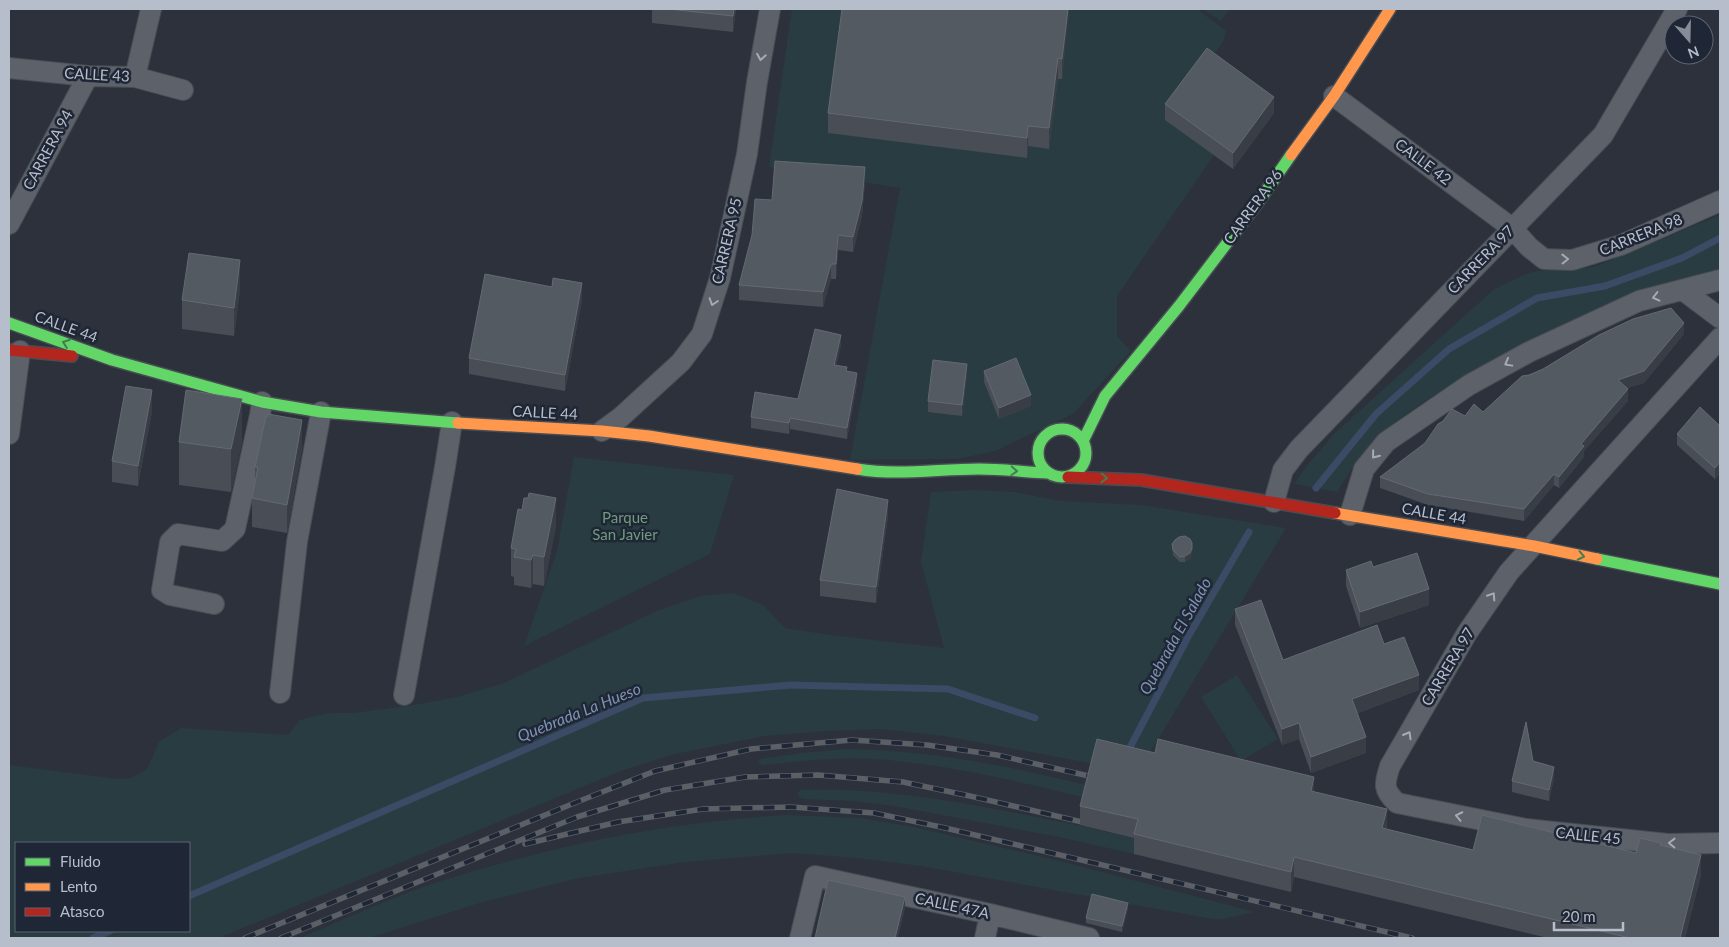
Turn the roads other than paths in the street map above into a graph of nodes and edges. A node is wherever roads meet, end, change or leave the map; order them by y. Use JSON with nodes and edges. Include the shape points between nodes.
{"nodes":[{"id":1,"x":151,"y":9,"type":"edge"},
{"id":2,"x":770,"y":9,"type":"edge"},
{"id":3,"x":1390,"y":9,"type":"edge"},
{"id":4,"x":1677,"y":9,"type":"edge"},
{"id":5,"x":9,"y":68,"type":"edge"},
{"id":6,"x":88,"y":76,"type":"junction"},
{"id":7,"x":135,"y":77,"type":"junction"},
{"id":8,"x":183,"y":90,"type":"dead end"},
{"id":9,"x":1334,"y":96,"type":"junction"},
{"id":10,"x":1720,"y":201,"type":"edge"},
{"id":11,"x":9,"y":224,"type":"edge"},
{"id":12,"x":1512,"y":228,"type":"junction"},
{"id":13,"x":1720,"y":280,"type":"edge"},
{"id":14,"x":1684,"y":291,"type":"junction"},
{"id":15,"x":1720,"y":318,"type":"edge"},
{"id":16,"x":9,"y":322,"type":"edge"},
{"id":17,"x":1720,"y":338,"type":"edge"},
{"id":18,"x":14,"y":350,"type":"edge"},
{"id":19,"x":112,"y":360,"type":"junction"},
{"id":20,"x":1105,"y":396,"type":"junction"},
{"id":21,"x":262,"y":402,"type":"junction"},
{"id":22,"x":1089,"y":407,"type":"dead end"},
{"id":23,"x":321,"y":412,"type":"junction"},
{"id":24,"x":1073,"y":419,"type":"dead end"},
{"id":25,"x":452,"y":422,"type":"junction"},
{"id":26,"x":1058,"y":430,"type":"junction"},
{"id":27,"x":602,"y":431,"type":"junction"},
{"id":28,"x":9,"y":434,"type":"edge"},
{"id":29,"x":1042,"y":441,"type":"junction"},
{"id":30,"x":1024,"y":449,"type":"dead end"},
{"id":31,"x":1088,"y":449,"type":"junction"},
{"id":32,"x":1006,"y":457,"type":"dead end"},
{"id":33,"x":1118,"y":467,"type":"dead end"},
{"id":34,"x":979,"y":469,"type":"junction"},
{"id":35,"x":1048,"y":473,"type":"junction"},
{"id":36,"x":1068,"y":477,"type":"junction"},
{"id":37,"x":1141,"y":480,"type":"junction"},
{"id":38,"x":1274,"y":502,"type":"junction"},
{"id":39,"x":1350,"y":515,"type":"junction"},
{"id":40,"x":1534,"y":546,"type":"junction"},
{"id":41,"x":1720,"y":584,"type":"edge"},
{"id":42,"x":214,"y":604,"type":"dead end"},
{"id":43,"x":280,"y":693,"type":"dead end"},
{"id":44,"x":404,"y":695,"type":"dead end"},
{"id":45,"x":1386,"y":778,"type":"joint"},
{"id":46,"x":1720,"y":843,"type":"edge"},
{"id":47,"x":990,"y":914,"type":"junction"},
{"id":48,"x":800,"y":938,"type":"edge"},
{"id":49,"x":985,"y":938,"type":"edge"},
{"id":50,"x":1089,"y":938,"type":"edge"}],
"edges":[{"from":1,"to":7,"type":"street"},
{"from":2,"to":27,"type":"street","name":"CARRERA 95","one_way":true,"via":[[746,154],[720,278],[702,334],[681,362]]},
{"from":3,"to":9,"type":"street","name":"CARRERA 96"},
{"from":4,"to":12,"type":"street","name":"CARRERA 97","via":[[1603,135]]},
{"from":5,"to":6,"type":"street","name":"CALLE 43"},
{"from":6,"to":7,"type":"street","name":"CALLE 43"},
{"from":6,"to":11,"type":"street","name":"CARRERA 94"},
{"from":7,"to":8,"type":"street","name":"CALLE 43"},
{"from":9,"to":12,"type":"street","name":"CALLE 42"},
{"from":9,"to":20,"type":"street","name":"CARRERA 96","via":[[1214,261]]},
{"from":12,"to":10,"type":"street","name":"CARRERA 98","one_way":true,"via":[[1544,259],[1572,260],[1621,246]]},
{"from":12,"to":38,"type":"street","name":"CARRERA 97","via":[[1299,449],[1283,470]]},
{"from":13,"to":14,"type":"street"},
{"from":14,"to":15,"type":"street"},
{"from":14,"to":39,"type":"street","one_way":true,"via":[[1639,301],[1528,352],[1469,385],[1386,442],[1364,469]]},
{"from":19,"to":16,"type":"street","name":"CALLE 44","one_way":true},
{"from":17,"to":40,"type":"street","name":"CARRERA 97"},
{"from":18,"to":19,"type":"street","name":"CALLE 44"},
{"from":18,"to":28,"type":"street"},
{"from":19,"to":21,"type":"street","name":"CALLE 44"},
{"from":20,"to":22,"type":"street","name":"CARRERA 96"},
{"from":20,"to":31,"type":"street","name":"CARRERA 96"},
{"from":21,"to":23,"type":"street","name":"CALLE 44"},
{"from":21,"to":42,"type":"street","via":[[235,529],[222,541],[178,534],[170,542],[162,590],[170,595]]},
{"from":23,"to":25,"type":"street","name":"CALLE 44"},
{"from":23,"to":43,"type":"street","via":[[297,542]]},
{"from":24,"to":26,"type":"street"},
{"from":25,"to":27,"type":"street","name":"CALLE 44"},
{"from":25,"to":44,"type":"street"},
{"from":26,"to":29,"type":"street","via":[[1051,431]]},
{"from":26,"to":31,"type":"street","via":[[1072,431]]},
{"from":27,"to":34,"type":"street","name":"CALLE 44","via":[[874,472]]},
{"from":29,"to":30,"type":"street"},
{"from":29,"to":35,"type":"street","via":[[1038,455]]},
{"from":31,"to":36,"type":"street","via":[[1080,470]]},
{"from":32,"to":34,"type":"street","name":"CALLE 44"},
{"from":33,"to":37,"type":"street","name":"CALLE 44"},
{"from":34,"to":35,"type":"street","name":"CALLE 44","one_way":true},
{"from":35,"to":36,"type":"street"},
{"from":36,"to":37,"type":"street","name":"CALLE 44","one_way":true},
{"from":37,"to":38,"type":"street","name":"CALLE 44"},
{"from":38,"to":39,"type":"street","name":"CALLE 44"},
{"from":39,"to":40,"type":"street","name":"CALLE 44"},
{"from":40,"to":41,"type":"street","name":"CALLE 44","one_way":true},
{"from":45,"to":40,"type":"street","name":"CARRERA 97","one_way":true,"via":[[1467,633],[1500,584]]},
{"from":46,"to":45,"type":"street","name":"CALLE 45","one_way":true,"via":[[1668,844],[1526,829],[1397,803],[1389,795]]},
{"from":47,"to":48,"type":"street","name":"CALLE 47A","via":[[815,876]]},
{"from":47,"to":49,"type":"street"},
{"from":47,"to":50,"type":"street","name":"CALLE 47A"}]}
